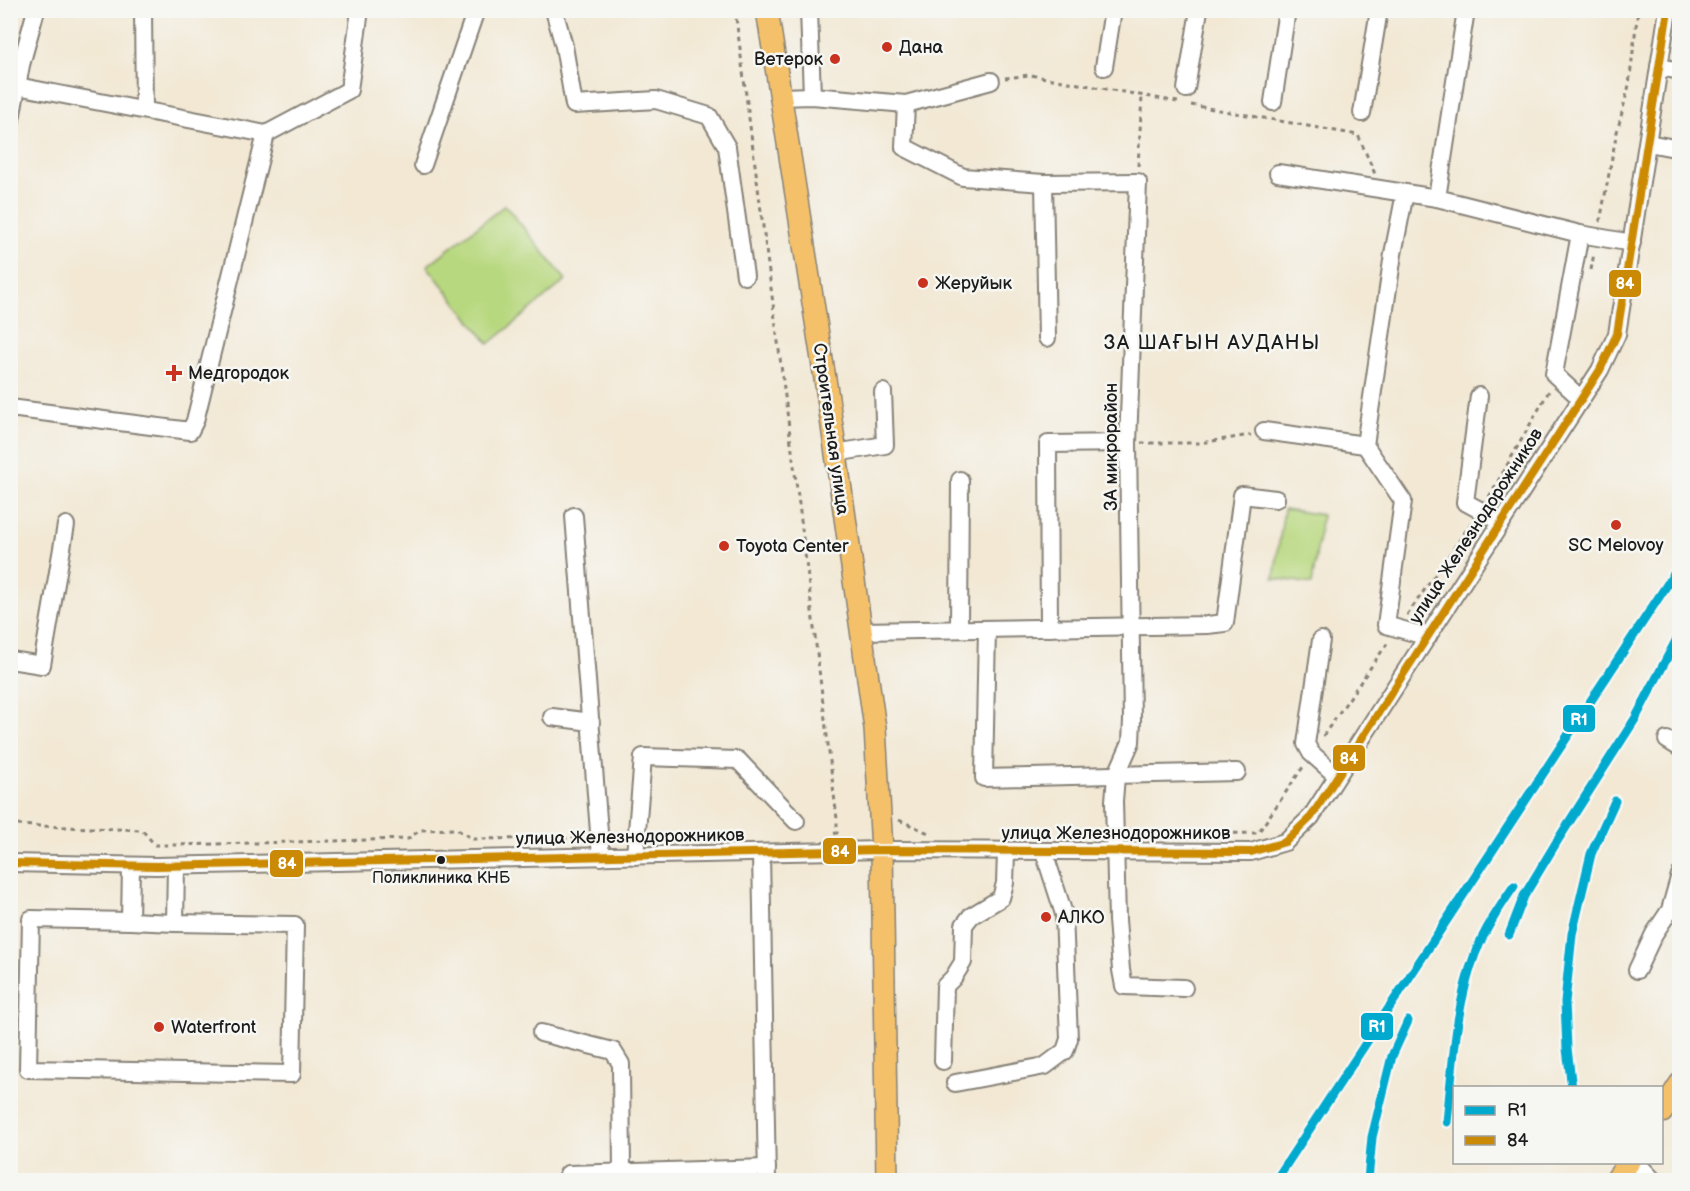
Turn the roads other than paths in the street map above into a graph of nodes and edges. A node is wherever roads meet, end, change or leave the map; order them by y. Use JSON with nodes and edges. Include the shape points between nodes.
{"nodes":[{"id":1,"x":36,"y":10,"type":"edge"},
{"id":2,"x":143,"y":10,"type":"edge"},
{"id":3,"x":360,"y":10,"type":"edge"},
{"id":4,"x":476,"y":10,"type":"edge"},
{"id":5,"x":554,"y":10,"type":"edge"},
{"id":6,"x":767,"y":10,"type":"edge"},
{"id":7,"x":809,"y":10,"type":"edge"},
{"id":8,"x":1113,"y":10,"type":"edge"},
{"id":9,"x":1199,"y":10,"type":"edge"},
{"id":10,"x":1287,"y":10,"type":"edge"},
{"id":11,"x":1378,"y":10,"type":"edge"},
{"id":12,"x":1466,"y":10,"type":"edge"},
{"id":13,"x":1668,"y":10,"type":"edge"},
{"id":14,"x":1104,"y":67,"type":"dead end"},
{"id":15,"x":1659,"y":67,"type":"junction"},
{"id":16,"x":1680,"y":71,"type":"edge"},
{"id":17,"x":16,"y":76,"type":"edge"},
{"id":18,"x":991,"y":81,"type":"road end"},
{"id":19,"x":1186,"y":89,"type":"dead end"},
{"id":20,"x":812,"y":96,"type":"junction"},
{"id":21,"x":780,"y":97,"type":"junction"},
{"id":22,"x":1273,"y":102,"type":"dead end"},
{"id":23,"x":906,"y":104,"type":"junction"},
{"id":24,"x":144,"y":110,"type":"junction"},
{"id":25,"x":1362,"y":112,"type":"dead end"},
{"id":26,"x":10,"y":125,"type":"edge"},
{"id":27,"x":266,"y":134,"type":"junction"},
{"id":28,"x":1648,"y":143,"type":"junction"},
{"id":29,"x":1680,"y":149,"type":"edge"},
{"id":30,"x":423,"y":165,"type":"dead end"},
{"id":31,"x":1278,"y":173,"type":"dead end"},
{"id":32,"x":1044,"y":183,"type":"junction"},
{"id":33,"x":1405,"y":193,"type":"junction"},
{"id":34,"x":1437,"y":198,"type":"junction"},
{"id":35,"x":1580,"y":234,"type":"junction"},
{"id":36,"x":1632,"y":243,"type":"junction"},
{"id":37,"x":745,"y":276,"type":"dead end"},
{"id":38,"x":1047,"y":338,"type":"dead end"},
{"id":39,"x":883,"y":392,"type":"dead end"},
{"id":40,"x":1479,"y":396,"type":"dead end"},
{"id":41,"x":1581,"y":399,"type":"junction"},
{"id":42,"x":10,"y":408,"type":"edge"},
{"id":43,"x":1264,"y":431,"type":"road end"},
{"id":44,"x":1128,"y":442,"type":"junction"},
{"id":45,"x":1365,"y":445,"type":"junction"},
{"id":46,"x":835,"y":453,"type":"junction"},
{"id":47,"x":960,"y":480,"type":"dead end"},
{"id":48,"x":1275,"y":499,"type":"dead end"},
{"id":49,"x":574,"y":516,"type":"dead end"},
{"id":50,"x":1502,"y":522,"type":"junction"},
{"id":51,"x":66,"y":525,"type":"dead end"},
{"id":52,"x":1131,"y":626,"type":"junction"},
{"id":53,"x":1050,"y":628,"type":"junction"},
{"id":54,"x":959,"y":629,"type":"junction"},
{"id":55,"x":987,"y":629,"type":"junction"},
{"id":56,"x":860,"y":631,"type":"junction"},
{"id":57,"x":1428,"y":636,"type":"junction"},
{"id":58,"x":1322,"y":640,"type":"dead end"},
{"id":59,"x":10,"y":660,"type":"edge"},
{"id":60,"x":552,"y":717,"type":"dead end"},
{"id":61,"x":591,"y":722,"type":"junction"},
{"id":62,"x":1237,"y":772,"type":"dead end"},
{"id":63,"x":1116,"y":776,"type":"junction"},
{"id":64,"x":1337,"y":776,"type":"junction"},
{"id":65,"x":796,"y":821,"type":"dead end"},
{"id":66,"x":882,"y":850,"type":"junction"},
{"id":67,"x":1006,"y":852,"type":"junction"},
{"id":68,"x":1044,"y":852,"type":"junction"},
{"id":69,"x":760,"y":853,"type":"junction"},
{"id":70,"x":1117,"y":853,"type":"junction"},
{"id":71,"x":635,"y":856,"type":"junction"},
{"id":72,"x":602,"y":857,"type":"junction"},
{"id":73,"x":10,"y":863,"type":"edge"},
{"id":74,"x":131,"y":866,"type":"junction"},
{"id":75,"x":176,"y":866,"type":"junction"},
{"id":76,"x":1680,"y":876,"type":"edge"},
{"id":77,"x":130,"y":921,"type":"junction"},
{"id":78,"x":175,"y":923,"type":"junction"},
{"id":79,"x":1637,"y":970,"type":"dead end"},
{"id":80,"x":1184,"y":988,"type":"dead end"},
{"id":81,"x":541,"y":1033,"type":"dead end"},
{"id":82,"x":944,"y":1061,"type":"dead end"},
{"id":83,"x":955,"y":1083,"type":"dead end"},
{"id":84,"x":1680,"y":1084,"type":"edge"},
{"id":85,"x":1663,"y":1110,"type":"edge"},
{"id":86,"x":1628,"y":1164,"type":"edge"},
{"id":87,"x":1638,"y":1164,"type":"edge"},
{"id":88,"x":622,"y":1172,"type":"junction"},
{"id":89,"x":568,"y":1174,"type":"dead end"},
{"id":90,"x":767,"y":1174,"type":"edge"},
{"id":91,"x":886,"y":1180,"type":"edge"},
{"id":92,"x":1616,"y":1180,"type":"edge"},
{"id":93,"x":1653,"y":1180,"type":"edge"}],
"edges":[{"from":1,"to":17,"type":"street"},
{"from":2,"to":24,"type":"street"},
{"from":3,"to":27,"type":"street","via":[[349,90]]},
{"from":4,"to":30,"type":"street"},
{"from":5,"to":37,"type":"street","via":[[574,105],[656,100],[709,116],[727,147]]},
{"from":6,"to":21,"type":"main road","name":"Строительная улица"},
{"from":7,"to":20,"type":"street"},
{"from":8,"to":14,"type":"street"},
{"from":9,"to":19,"type":"street"},
{"from":10,"to":22,"type":"street"},
{"from":11,"to":25,"type":"street"},
{"from":12,"to":34,"type":"street"},
{"from":13,"to":15,"type":"street","name":"улица Железнодорожников"},
{"from":15,"to":16,"type":"street"},
{"from":15,"to":28,"type":"street","name":"улица Железнодорожников"},
{"from":17,"to":24,"type":"street"},
{"from":17,"to":26,"type":"street"},
{"from":18,"to":23,"type":"street"},
{"from":20,"to":21,"type":"street"},
{"from":20,"to":23,"type":"street"},
{"from":21,"to":46,"type":"main road","name":"Строительная улица"},
{"from":23,"to":32,"type":"street","via":[[904,147],[963,177]]},
{"from":24,"to":27,"type":"street"},
{"from":27,"to":42,"type":"street","via":[[190,431]]},
{"from":28,"to":29,"type":"street"},
{"from":28,"to":36,"type":"street","name":"улица Железнодорожников"},
{"from":31,"to":33,"type":"street"},
{"from":32,"to":38,"type":"street"},
{"from":32,"to":44,"type":"street","name":"3А микрорайон","via":[[1137,182]]},
{"from":33,"to":34,"type":"street"},
{"from":33,"to":45,"type":"street"},
{"from":34,"to":35,"type":"street"},
{"from":35,"to":36,"type":"street"},
{"from":35,"to":41,"type":"street","via":[[1554,374]]},
{"from":36,"to":41,"type":"street","name":"улица Железнодорожников","via":[[1617,334]]},
{"from":39,"to":46,"type":"street","via":[[885,445]]},
{"from":40,"to":50,"type":"street","via":[[1465,502]]},
{"from":41,"to":50,"type":"street","name":"улица Железнодорожников"},
{"from":43,"to":45,"type":"street"},
{"from":44,"to":52,"type":"street","name":"3А микрорайон"},
{"from":44,"to":53,"type":"street","via":[[1048,444]]},
{"from":45,"to":57,"type":"street","via":[[1403,501],[1386,625]]},
{"from":46,"to":56,"type":"main road","name":"Строительная улица"},
{"from":47,"to":54,"type":"street"},
{"from":48,"to":52,"type":"street","via":[[1242,495],[1225,623]]},
{"from":49,"to":61,"type":"street"},
{"from":50,"to":57,"type":"street","name":"улица Железнодорожников"},
{"from":51,"to":59,"type":"street","via":[[42,665]]},
{"from":52,"to":53,"type":"street"},
{"from":52,"to":63,"type":"street","name":"3А микрорайон","via":[[1131,742]]},
{"from":53,"to":55,"type":"street"},
{"from":54,"to":55,"type":"street"},
{"from":54,"to":56,"type":"street"},
{"from":55,"to":63,"type":"street","via":[[984,778]]},
{"from":56,"to":66,"type":"main road","name":"Строительная улица","via":[[874,728]]},
{"from":57,"to":64,"type":"street","name":"улица Железнодорожников"},
{"from":58,"to":64,"type":"street","via":[[1306,739],[1308,749]]},
{"from":60,"to":61,"type":"street"},
{"from":61,"to":72,"type":"street"},
{"from":62,"to":63,"type":"street"},
{"from":63,"to":70,"type":"street","name":"3А микрорайон"},
{"from":64,"to":70,"type":"street","name":"улица Железнодорожников","via":[[1311,817],[1284,842],[1251,852]]},
{"from":65,"to":71,"type":"street","via":[[738,760],[643,757]]},
{"from":66,"to":67,"type":"street","name":"улица Железнодорожников"},
{"from":66,"to":69,"type":"street","name":"улица Железнодорожников"},
{"from":66,"to":91,"type":"main road","name":"Строительная улица"},
{"from":67,"to":68,"type":"street","name":"улица Железнодорожников"},
{"from":67,"to":82,"type":"street","via":[[1001,898],[971,916],[964,926],[963,962],[945,986]]},
{"from":68,"to":70,"type":"street","name":"улица Железнодорожников"},
{"from":68,"to":83,"type":"street","via":[[1064,914],[1069,1039],[1065,1051],[1045,1066]]},
{"from":69,"to":71,"type":"street","name":"улица Железнодорожников"},
{"from":69,"to":90,"type":"street"},
{"from":70,"to":80,"type":"street","name":"3А микрорайон","via":[[1124,986]]},
{"from":71,"to":72,"type":"street","name":"улица Железнодорожников"},
{"from":72,"to":75,"type":"street","name":"улица Железнодорожников"},
{"from":73,"to":74,"type":"street","name":"улица Железнодорожников"},
{"from":74,"to":75,"type":"street","name":"улица Железнодорожников"},
{"from":74,"to":77,"type":"street"},
{"from":75,"to":78,"type":"street"},
{"from":76,"to":79,"type":"street","via":[[1670,910]]},
{"from":77,"to":78,"type":"street"},
{"from":77,"to":78,"type":"street","via":[[31,919],[28,1069],[292,1074],[295,925]]},
{"from":81,"to":88,"type":"street","via":[[613,1051],[621,1064]]},
{"from":84,"to":85,"type":"main road"},
{"from":86,"to":92,"type":"main road"},
{"from":87,"to":93,"type":"street"},
{"from":88,"to":89,"type":"street"},
{"from":88,"to":90,"type":"street"}]}
